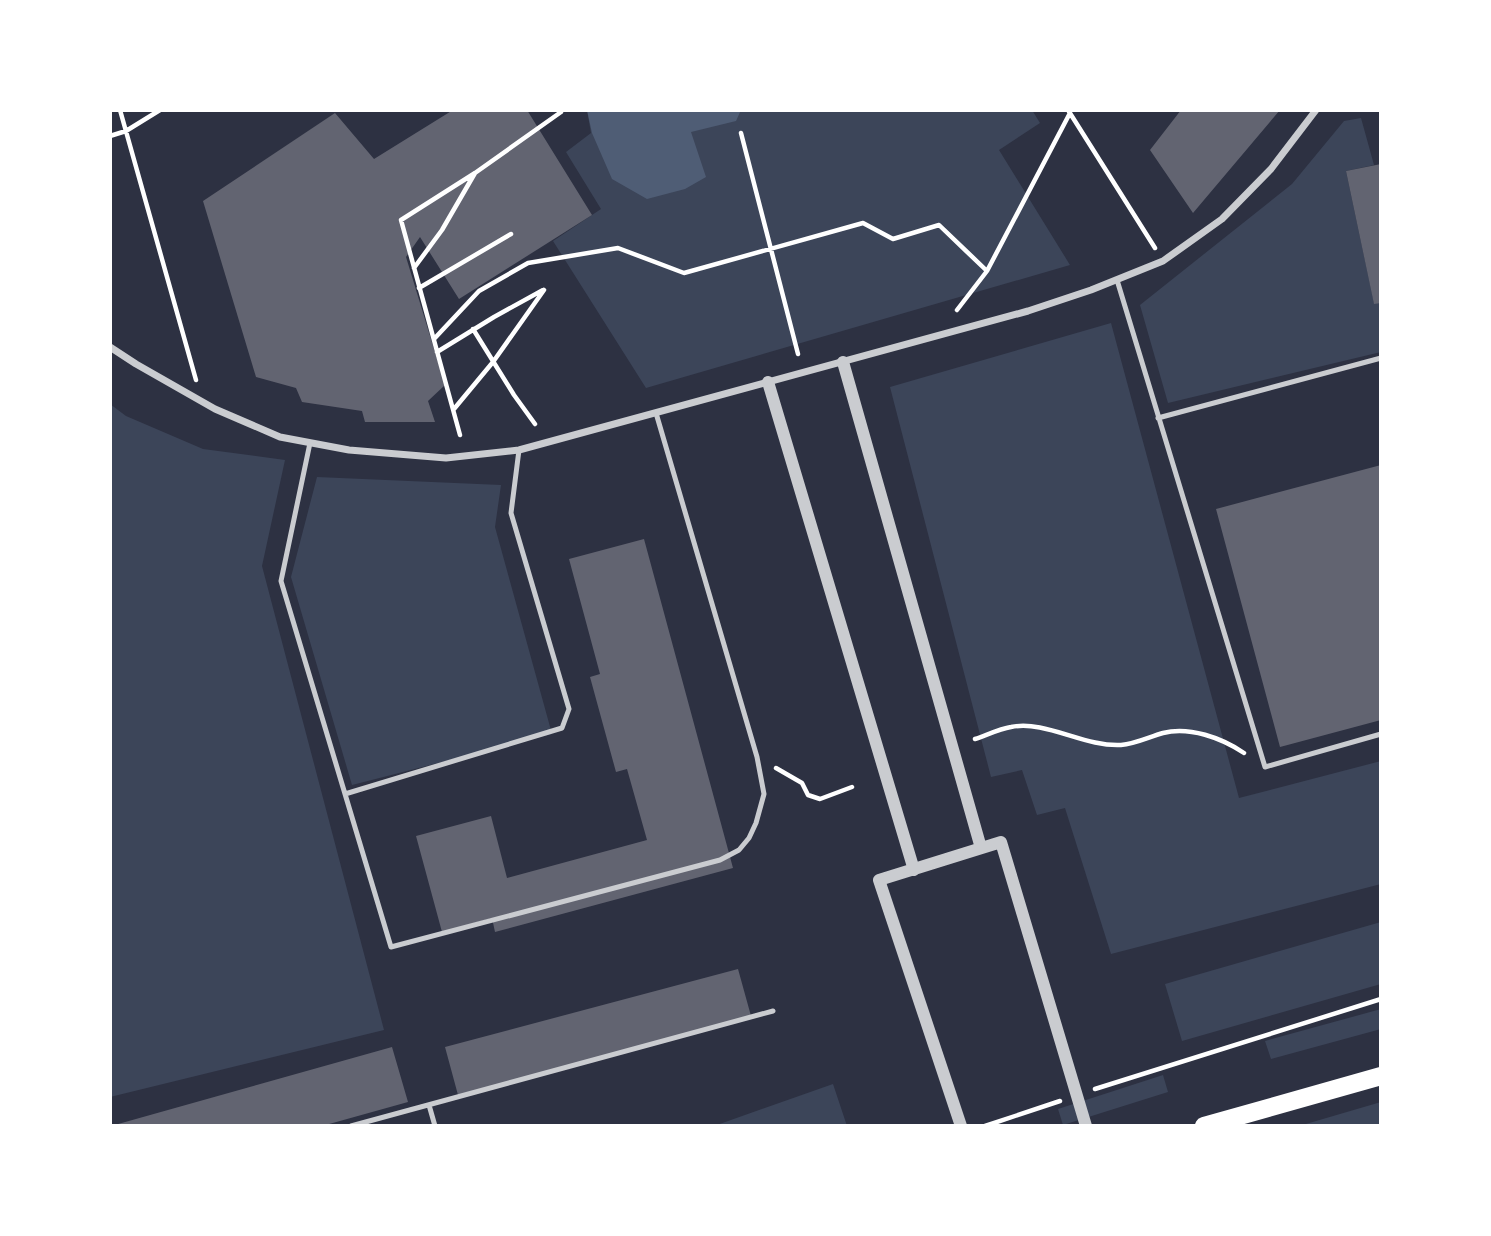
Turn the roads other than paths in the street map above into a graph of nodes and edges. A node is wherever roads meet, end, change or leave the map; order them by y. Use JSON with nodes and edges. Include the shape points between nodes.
{"nodes":[{"id":1,"x":1316,"y":110,"type":"edge"},
{"id":2,"x":1117,"y":280,"type":"junction"},
{"id":3,"x":110,"y":347,"type":"edge"},
{"id":4,"x":1381,"y":358,"type":"edge"},
{"id":5,"x":843,"y":362,"type":"junction"},
{"id":6,"x":768,"y":382,"type":"junction"},
{"id":7,"x":656,"y":413,"type":"junction"},
{"id":8,"x":1158,"y":418,"type":"junction"},
{"id":9,"x":310,"y":443,"type":"junction"},
{"id":10,"x":519,"y":450,"type":"junction"},
{"id":11,"x":1381,"y":734,"type":"edge"},
{"id":12,"x":345,"y":794,"type":"junction"},
{"id":13,"x":981,"y":848,"type":"junction"},
{"id":14,"x":914,"y":870,"type":"junction"},
{"id":15,"x":774,"y":1011,"type":"dead end"},
{"id":16,"x":1381,"y":1076,"type":"edge"},
{"id":17,"x":429,"y":1105,"type":"junction"},
{"id":18,"x":351,"y":1126,"type":"edge"},
{"id":19,"x":435,"y":1126,"type":"edge"},
{"id":20,"x":961,"y":1126,"type":"edge"},
{"id":21,"x":1086,"y":1126,"type":"edge"},
{"id":22,"x":1204,"y":1126,"type":"edge"}],
"edges":[{"from":1,"to":2,"type":"street","via":[[1271,169],[1222,219],[1163,261]]},
{"from":2,"to":5,"type":"street","via":[[1028,311]]},
{"from":2,"to":8,"type":"lane"},
{"from":3,"to":9,"type":"street","via":[[202,401],[280,437]]},
{"from":4,"to":8,"type":"lane"},
{"from":5,"to":6,"type":"street"},
{"from":5,"to":13,"type":"street"},
{"from":6,"to":7,"type":"street"},
{"from":6,"to":14,"type":"street"},
{"from":7,"to":10,"type":"street"},
{"from":7,"to":12,"type":"lane","via":[[757,757],[764,794],[749,838],[739,850],[720,860],[391,947]]},
{"from":8,"to":11,"type":"lane","via":[[1265,767]]},
{"from":9,"to":10,"type":"street","via":[[446,458]]},
{"from":9,"to":12,"type":"lane","via":[[281,581]]},
{"from":10,"to":12,"type":"lane","via":[[511,513],[569,709],[562,728]]},
{"from":13,"to":14,"type":"street"},
{"from":13,"to":21,"type":"street","via":[[1001,842]]},
{"from":14,"to":20,"type":"street","via":[[879,880]]},
{"from":15,"to":17,"type":"lane"},
{"from":16,"to":22,"type":"main road"},
{"from":17,"to":18,"type":"lane"},
{"from":17,"to":19,"type":"lane"}]}
